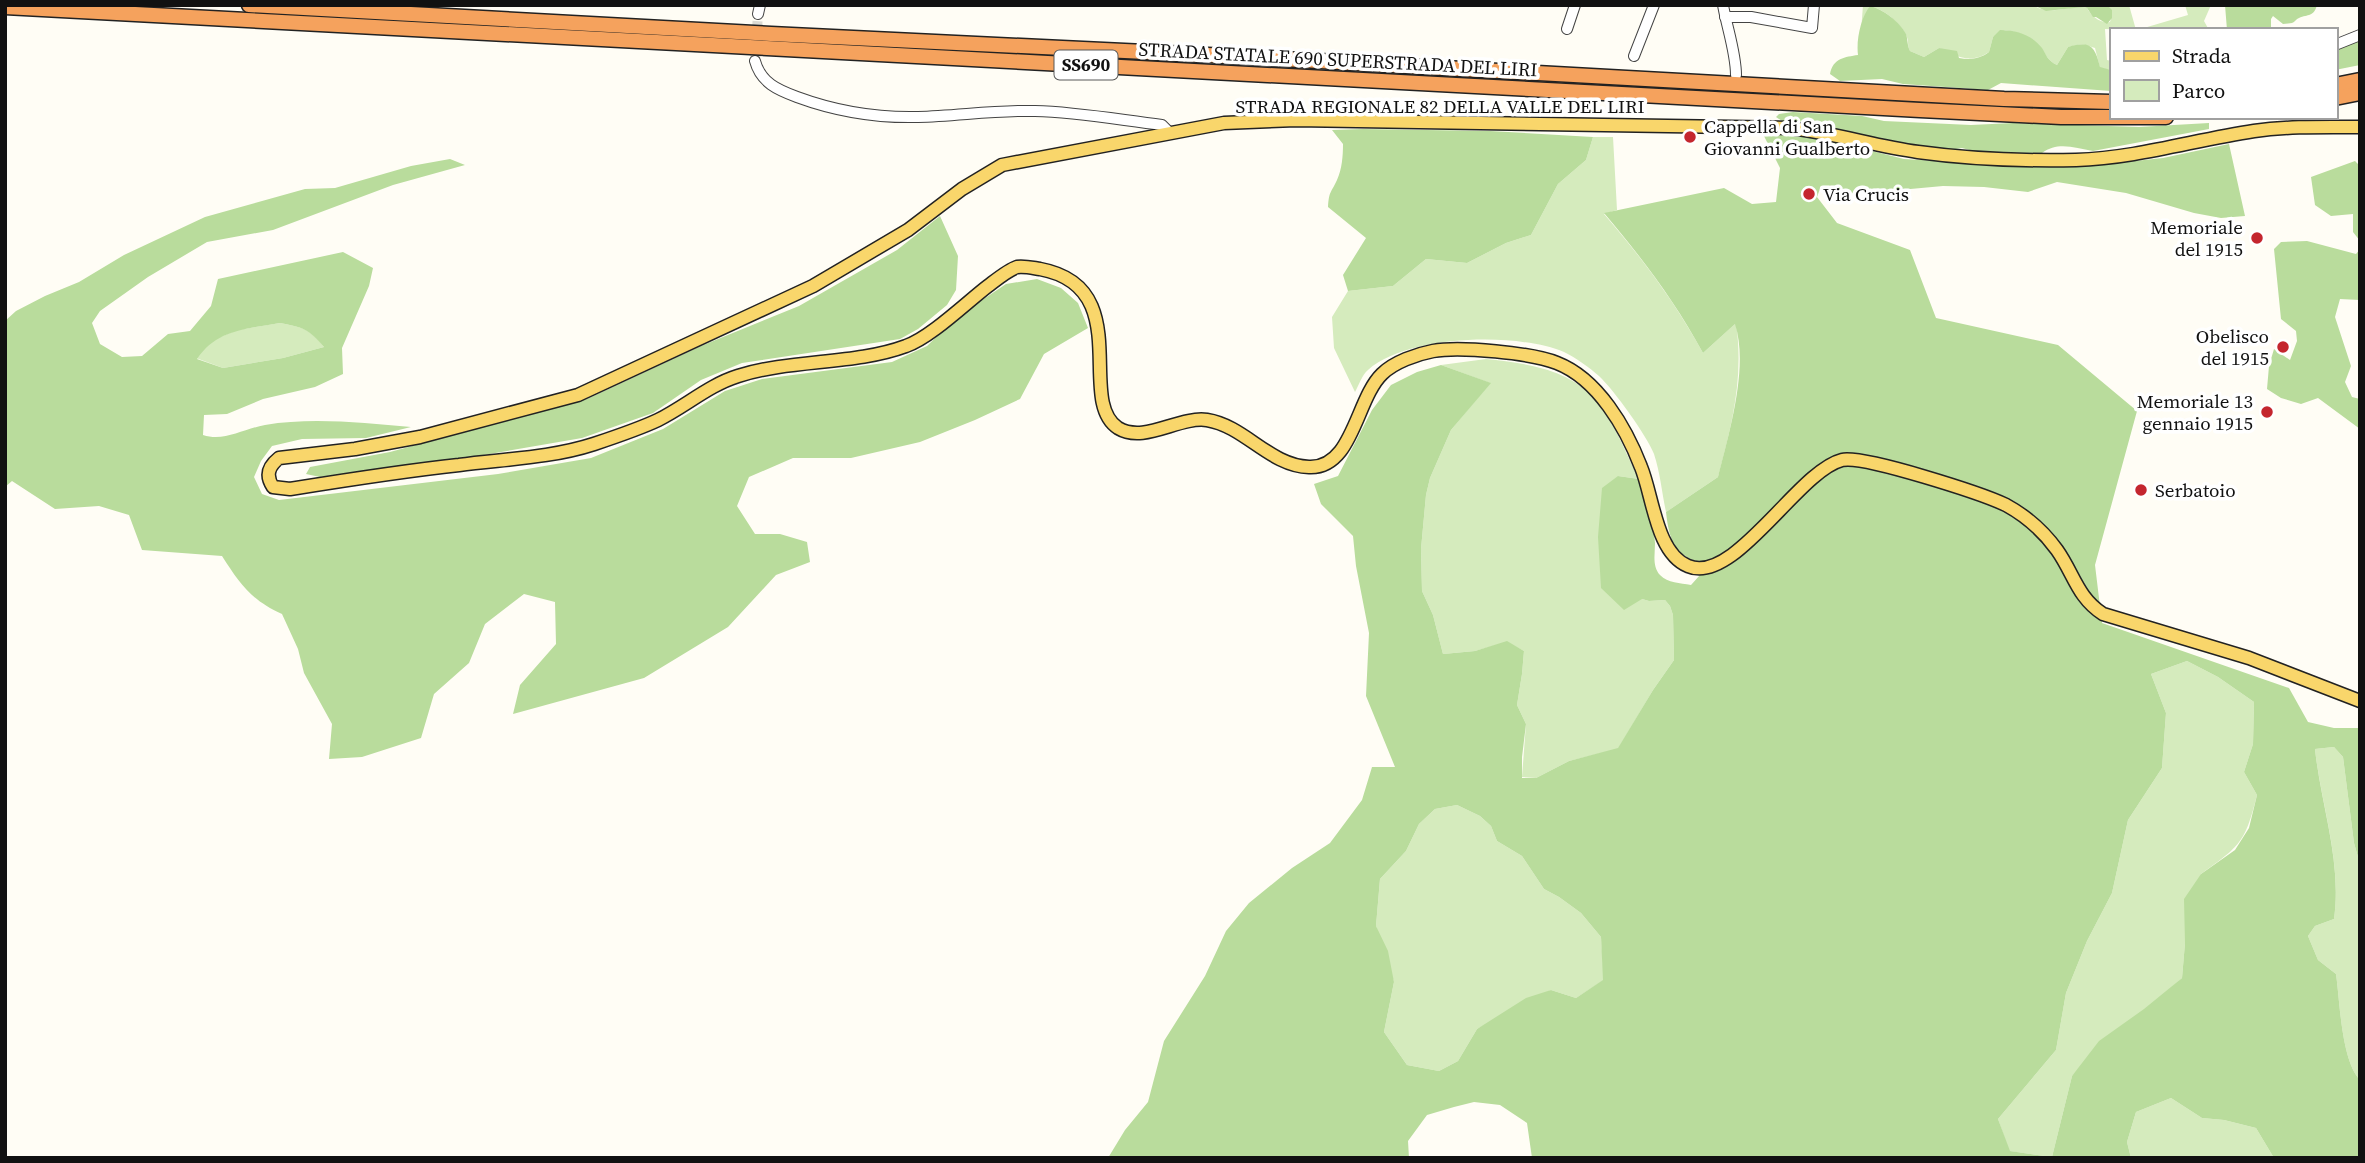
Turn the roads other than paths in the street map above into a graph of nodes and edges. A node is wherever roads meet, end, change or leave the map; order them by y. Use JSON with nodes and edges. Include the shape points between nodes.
{"nodes":[{"id":1,"x":249,"y":5,"type":"edge"},
{"id":2,"x":1576,"y":5,"type":"edge"},
{"id":3,"x":1654,"y":5,"type":"edge"},
{"id":4,"x":1723,"y":5,"type":"edge"},
{"id":5,"x":1814,"y":5,"type":"edge"},
{"id":6,"x":5,"y":7,"type":"edge"},
{"id":7,"x":1725,"y":17,"type":"junction"},
{"id":8,"x":1567,"y":29,"type":"dead end"},
{"id":9,"x":2360,"y":35,"type":"edge"},
{"id":10,"x":2337,"y":44,"type":"edge"},
{"id":11,"x":1634,"y":56,"type":"dead end"},
{"id":12,"x":755,"y":61,"type":"tunnel mouth"},
{"id":13,"x":1736,"y":75,"type":"dead end"},
{"id":14,"x":2360,"y":80,"type":"edge"},
{"id":15,"x":2337,"y":85,"type":"edge"},
{"id":16,"x":2360,"y":93,"type":"edge"},
{"id":17,"x":2337,"y":98,"type":"edge"},
{"id":18,"x":2110,"y":102,"type":"edge"},
{"id":19,"x":2110,"y":117,"type":"edge"},
{"id":20,"x":2360,"y":127,"type":"edge"},
{"id":21,"x":1170,"y":133,"type":"junction"},
{"id":22,"x":2360,"y":701,"type":"edge"}],
"edges":[{"from":1,"to":18,"type":"highway","name":"STRADA STATALE 690 SUPERSTRADA DEL LIRI","number":"SS690"},
{"from":2,"to":8,"type":"street"},
{"from":3,"to":11,"type":"street"},
{"from":4,"to":7,"type":"street"},
{"from":5,"to":7,"type":"street","via":[[1812,29],[1751,17]]},
{"from":6,"to":19,"type":"highway","name":"STRADA STATALE 690 SUPERSTRADA DEL LIRI","number":"SS690"},
{"from":7,"to":13,"type":"street"},
{"from":9,"to":10,"type":"street"},
{"from":12,"to":21,"type":"street","via":[[766,82],[783,92],[871,115],[1065,112],[1162,125]]},
{"from":14,"to":15,"type":"highway"},
{"from":16,"to":17,"type":"highway"},
{"from":20,"to":21,"type":"main road","name":"STRADA REGIONALE 82 DELLA VALLE DEL LIRI","via":[[2256,131],[2116,158],[2074,160],[1918,152],[1813,130],[1753,127],[1296,120],[1224,123]]},
{"from":21,"to":22,"type":"main road","name":"STRADA REGIONALE 82 DELLA VALLE DEL LIRI","via":[[1002,165],[908,230],[813,286],[578,396],[421,437],[279,458],[271,464],[270,482],[273,487],[290,489],[591,445],[657,420],[737,376],[905,347],[922,339],[1002,275],[1017,268],[1042,269],[1077,285],[1094,311],[1102,400],[1120,429],[1139,432],[1209,420],[1236,430],[1283,461],[1314,467],[1336,457],[1345,446],[1368,391],[1394,365],[1443,350],[1536,356],[1574,372],[1602,398],[1625,431],[1645,477],[1662,539],[1686,566],[1713,567],[1760,531],[1824,470],[1842,460],[1857,460],[1916,474],[2020,514],[2059,553],[2086,602],[2103,614],[2249,658]]}]}
